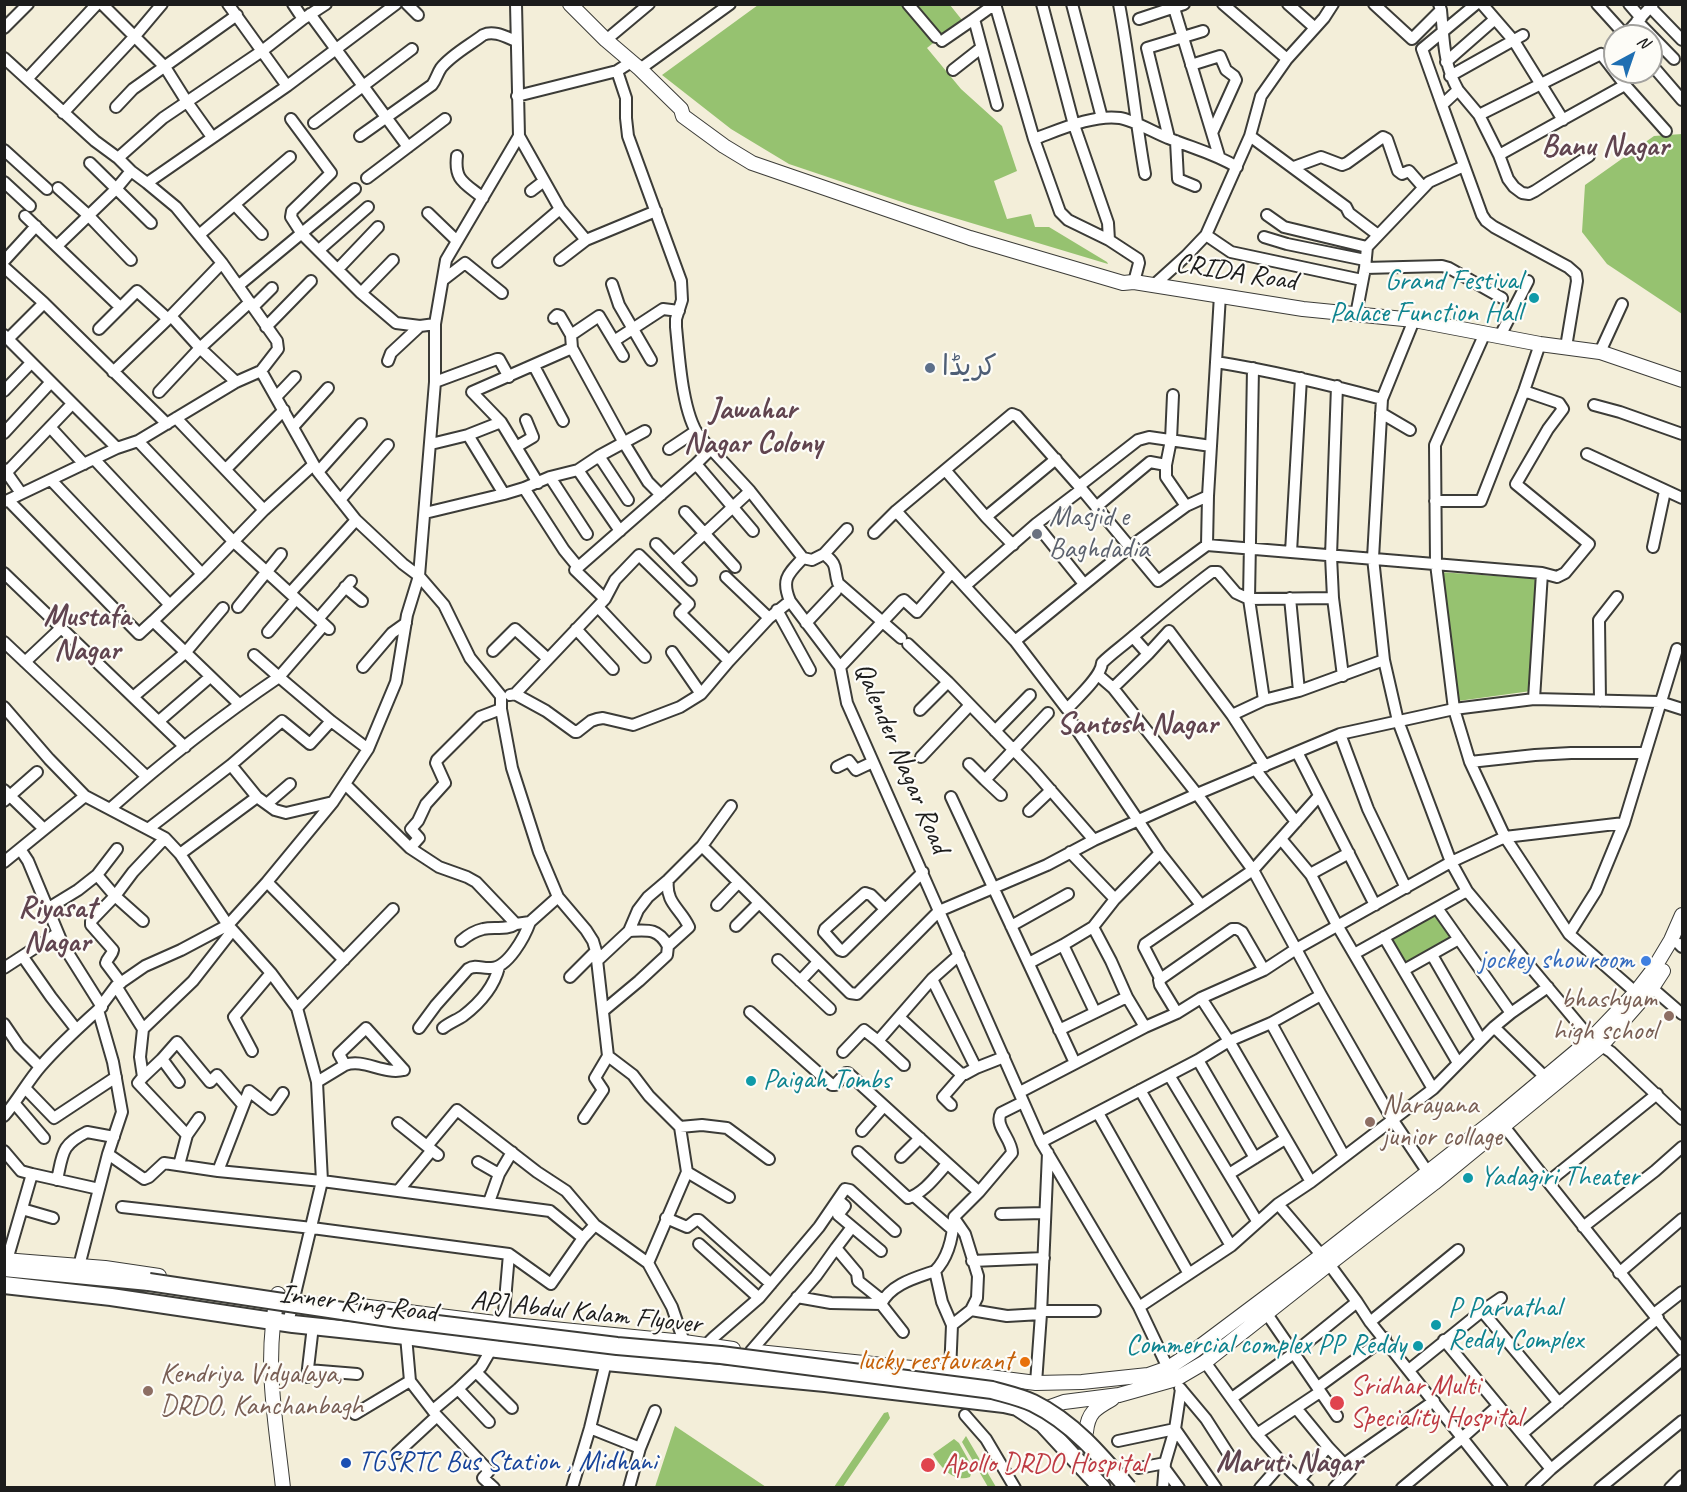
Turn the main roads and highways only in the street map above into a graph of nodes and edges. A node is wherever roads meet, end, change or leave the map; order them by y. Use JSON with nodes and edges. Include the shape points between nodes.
{"nodes":[{"id":1,"x":577,"y":7,"type":"edge"},
{"id":2,"x":1683,"y":380,"type":"edge"},
{"id":3,"x":1683,"y":915,"type":"edge"},
{"id":4,"x":1681,"y":942,"type":"edge"},
{"id":5,"x":1644,"y":993,"type":"junction"},
{"id":6,"x":1596,"y":1043,"type":"junction"},
{"id":7,"x":1431,"y":1177,"type":"junction"},
{"id":8,"x":1326,"y":1260,"type":"junction"},
{"id":9,"x":5,"y":1263,"type":"edge"},
{"id":10,"x":4,"y":1285,"type":"edge"},
{"id":11,"x":278,"y":1294,"type":"junction"},
{"id":12,"x":280,"y":1322,"type":"junction"},
{"id":13,"x":1175,"y":1379,"type":"junction"},
{"id":14,"x":1041,"y":1383,"type":"junction"},
{"id":15,"x":1119,"y":1395,"type":"junction"},
{"id":16,"x":1052,"y":1405,"type":"junction"},
{"id":17,"x":1030,"y":1414,"type":"junction"},
{"id":18,"x":1086,"y":1432,"type":"junction"},
{"id":19,"x":283,"y":1488,"type":"edge"},
{"id":20,"x":1102,"y":1488,"type":"edge"},
{"id":21,"x":1128,"y":1488,"type":"edge"},
{"id":22,"x":1136,"y":1488,"type":"edge"}],
"edges":[{"from":1,"to":2,"type":"main road","name":"CRIDA Road","via":[[606,40],[681,109],[688,110],[736,149],[755,156],[975,230],[1125,275],[1134,282],[1304,309],[1414,320],[1599,352]]},
{"from":3,"to":5,"type":"main road"},
{"from":4,"to":5,"type":"main road"},
{"from":5,"to":6,"type":"main road"},
{"from":6,"to":7,"type":"main road","via":[[1503,1125]]},
{"from":6,"to":7,"type":"main road","via":[[1545,1077]]},
{"from":7,"to":8,"type":"main road"},
{"from":8,"to":13,"type":"main road","via":[[1267,1314],[1206,1362]]},
{"from":8,"to":13,"type":"main road","via":[[1194,1351]]},
{"from":9,"to":11,"type":"main road","name":"Inner Ring Road","via":[[105,1268]]},
{"from":9,"to":21,"type":"highway","name":"APJ Abdul Kalam Flyover","bridge":true,"via":[[396,1318],[992,1390],[1033,1403],[1069,1426]]},
{"from":10,"to":12,"type":"highway","name":"Inner Ring Road"},
{"from":11,"to":12,"type":"main road"},
{"from":11,"to":14,"type":"main road","name":"Inner Ring Road","via":[[503,1324]]},
{"from":12,"to":17,"type":"highway","name":"Inner Ring Road","via":[[606,1362],[825,1383],[965,1413],[1010,1406]]},
{"from":12,"to":19,"type":"main road","via":[[270,1359]]},
{"from":13,"to":14,"type":"main road","name":"Inner Ring Road","via":[[1148,1375]]},
{"from":13,"to":15,"type":"main road"},
{"from":14,"to":16,"type":"main road"},
{"from":15,"to":16,"type":"main road"},
{"from":15,"to":18,"type":"main road","via":[[1092,1412]]},
{"from":16,"to":17,"type":"main road"},
{"from":16,"to":18,"type":"main road"},
{"from":17,"to":20,"type":"highway","name":"Inner Ring Road"},
{"from":18,"to":22,"type":"main road"}]}
